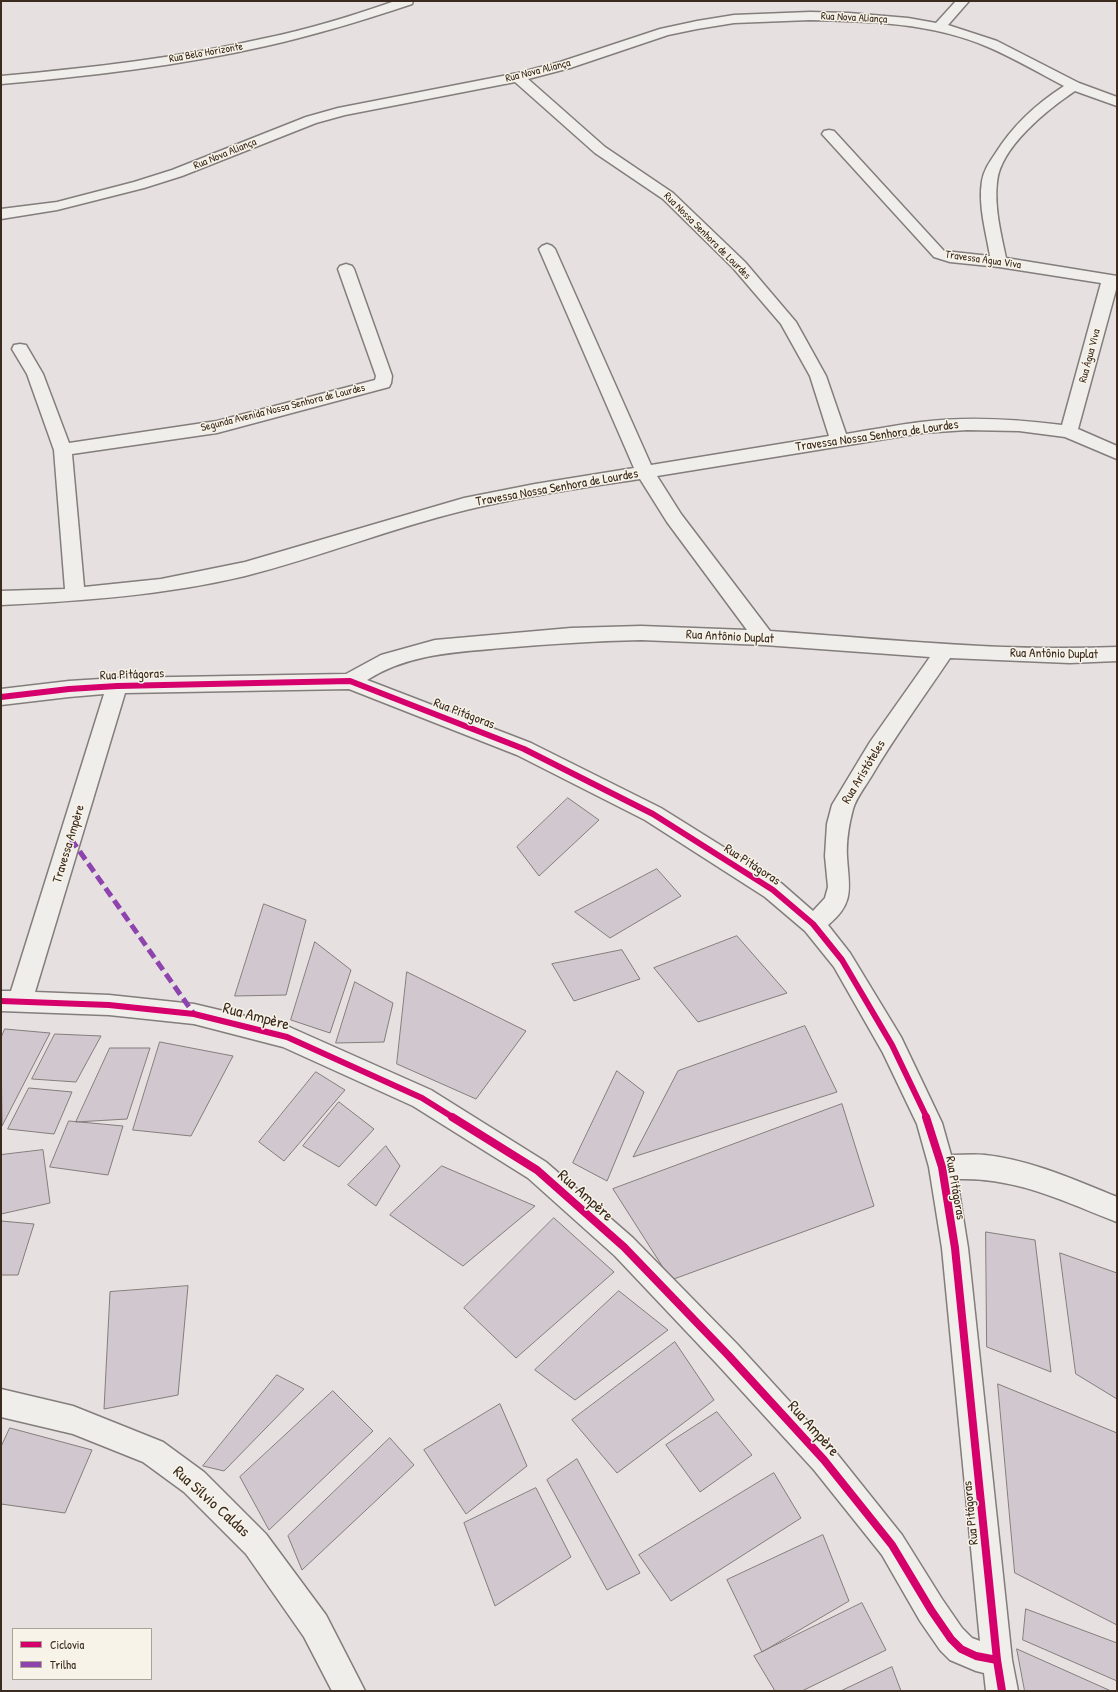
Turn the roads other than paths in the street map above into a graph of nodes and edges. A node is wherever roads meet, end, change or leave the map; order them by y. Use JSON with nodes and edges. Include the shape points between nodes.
{"nodes":[{"id":1,"x":407,"y":1,"type":"edge"},
{"id":2,"x":963,"y":1,"type":"edge"},
{"id":3,"x":939,"y":27,"type":"junction"},
{"id":4,"x":518,"y":77,"type":"junction"},
{"id":5,"x":1,"y":80,"type":"edge"},
{"id":6,"x":1074,"y":86,"type":"junction"},
{"id":7,"x":1117,"y":102,"type":"edge"},
{"id":8,"x":829,"y":134,"type":"dead end"},
{"id":9,"x":1,"y":214,"type":"edge"},
{"id":10,"x":547,"y":249,"type":"dead end"},
{"id":11,"x":999,"y":262,"type":"junction"},
{"id":12,"x":346,"y":269,"type":"dead end"},
{"id":13,"x":1114,"y":281,"type":"edge"},
{"id":14,"x":20,"y":349,"type":"dead end"},
{"id":15,"x":1070,"y":432,"type":"junction"},
{"id":16,"x":839,"y":440,"type":"junction"},
{"id":17,"x":63,"y":450,"type":"junction"},
{"id":18,"x":1117,"y":453,"type":"edge"},
{"id":19,"x":645,"y":472,"type":"junction"},
{"id":20,"x":75,"y":595,"type":"junction"},
{"id":21,"x":1,"y":598,"type":"edge"},
{"id":22,"x":764,"y":638,"type":"junction"},
{"id":23,"x":945,"y":651,"type":"junction"},
{"id":24,"x":1117,"y":654,"type":"edge"},
{"id":25,"x":350,"y":681,"type":"junction"},
{"id":26,"x":117,"y":686,"type":"junction"},
{"id":27,"x":1,"y":697,"type":"edge"},
{"id":28,"x":813,"y":924,"type":"junction"},
{"id":29,"x":11,"y":1001,"type":"edge"},
{"id":30,"x":942,"y":1167,"type":"junction"},
{"id":31,"x":1117,"y":1210,"type":"edge"},
{"id":32,"x":1,"y":1403,"type":"edge"},
{"id":33,"x":997,"y":1660,"type":"junction"},
{"id":34,"x":349,"y":1691,"type":"edge"},
{"id":35,"x":1002,"y":1691,"type":"edge"}],
"edges":[{"from":1,"to":5,"type":"street","name":"Rua Belo Horizonte","via":[[362,10],[284,38],[183,58]]},
{"from":2,"to":3,"type":"street"},
{"from":3,"to":4,"type":"street","name":"Rua Nova Aliança","via":[[849,17],[734,19],[665,32],[565,66]]},
{"from":3,"to":6,"type":"street","name":"Rua Nova Aliança","via":[[992,44]]},
{"from":4,"to":9,"type":"street","name":"Rua Nova Aliança","via":[[343,111],[311,120],[177,173],[139,185],[57,206]]},
{"from":4,"to":16,"type":"street","name":"Rua Nossa Senhora de Lourdes","via":[[600,150],[668,196],[739,266],[788,322],[818,376]]},
{"from":6,"to":7,"type":"street","name":"Rua Nova Aliança"},
{"from":6,"to":11,"type":"street","via":[[1054,98],[1018,129],[991,173],[990,207]]},
{"from":8,"to":11,"type":"street","name":"Travessa Água Viva","via":[[939,254]]},
{"from":10,"to":19,"type":"street"},
{"from":11,"to":13,"type":"street","name":"Travessa Água Viva"},
{"from":12,"to":17,"type":"street","name":"Segunda Avenida Nossa Senhora de Lourdes","via":[[384,376],[383,383],[217,427]]},
{"from":13,"to":15,"type":"street","name":"Rua Água Viva"},
{"from":14,"to":17,"type":"street","via":[[35,374]]},
{"from":15,"to":16,"type":"street","name":"Travessa Nossa Senhora de Lourdes","via":[[1019,425],[967,424],[922,427]]},
{"from":15,"to":18,"type":"street","name":"Travessa Nossa Senhora de Lourdes"},
{"from":16,"to":19,"type":"street","name":"Travessa Nossa Senhora de Lourdes"},
{"from":17,"to":20,"type":"street"},
{"from":19,"to":20,"type":"street","name":"Travessa Nossa Senhora de Lourdes","via":[[464,504],[245,570],[161,586]]},
{"from":19,"to":22,"type":"street","via":[[674,518]]},
{"from":20,"to":21,"type":"street","name":"Travessa Nossa Senhora de Lourdes"},
{"from":22,"to":23,"type":"street","name":"Rua Antônio Duplat"},
{"from":22,"to":25,"type":"street","name":"Rua Antônio Duplat","via":[[640,633],[571,635],[435,647],[388,660]]},
{"from":23,"to":24,"type":"street","name":"Rua Antônio Duplat","via":[[1070,656]]},
{"from":23,"to":28,"type":"street","name":"Rua Aristóteles","via":[[877,748],[843,805],[838,824],[836,856],[839,887],[836,901],[828,912]]},
{"from":25,"to":26,"type":"street","name":"Rua Pitágoras"},
{"from":25,"to":28,"type":"street","name":"Rua Pitágoras","via":[[524,749],[653,814],[773,890]]},
{"from":26,"to":27,"type":"street","name":"Rua Pitágoras"},
{"from":26,"to":29,"type":"street","name":"Travessa Ampère"},
{"from":28,"to":30,"type":"street","name":"Rua Pitágoras","via":[[842,960],[892,1045],[928,1123]]},
{"from":29,"to":33,"type":"street","name":"Rua Ampère","via":[[109,1005],[194,1014],[287,1037],[422,1098],[537,1170],[624,1247],[824,1460],[892,1545],[951,1639],[962,1649],[976,1656]]},
{"from":30,"to":31,"type":"street","via":[[986,1168],[1024,1175]]},
{"from":30,"to":33,"type":"street","name":"Rua Pitágoras","via":[[955,1248]]},
{"from":32,"to":34,"type":"street","name":"Rua Sílvio Caldas","via":[[73,1420],[153,1452],[194,1482],[256,1544],[314,1626]]},
{"from":33,"to":35,"type":"street","name":"Rua Pitágoras"}]}
